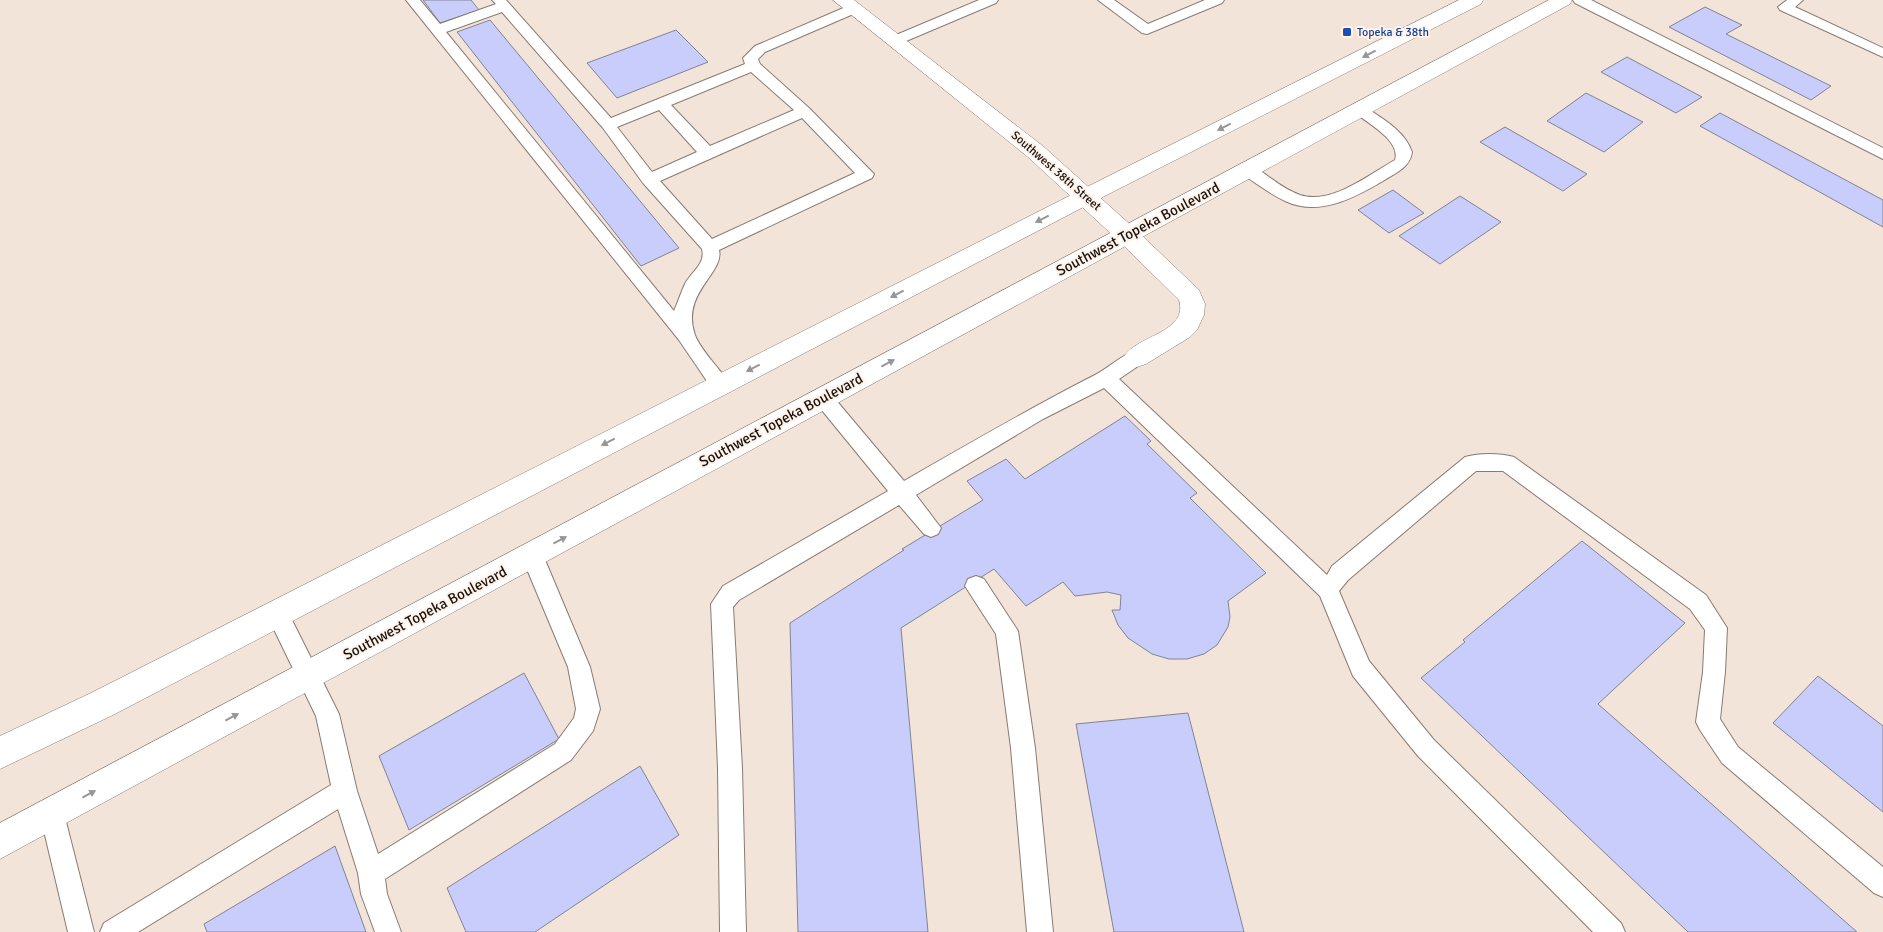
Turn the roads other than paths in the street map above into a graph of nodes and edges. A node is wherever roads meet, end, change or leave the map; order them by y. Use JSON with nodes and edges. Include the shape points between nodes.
{"nodes":[{"id":1,"x":413,"y":0,"type":"edge"},
{"id":2,"x":991,"y":0,"type":"edge"},
{"id":3,"x":1105,"y":0,"type":"edge"},
{"id":4,"x":1217,"y":0,"type":"edge"},
{"id":5,"x":1474,"y":0,"type":"edge"},
{"id":6,"x":1563,"y":0,"type":"edge"},
{"id":7,"x":1580,"y":0,"type":"edge"},
{"id":8,"x":1796,"y":0,"type":"edge"},
{"id":9,"x":501,"y":3,"type":"edge"},
{"id":10,"x":847,"y":4,"type":"edge"},
{"id":11,"x":438,"y":30,"type":"junction"},
{"id":12,"x":894,"y":41,"type":"junction"},
{"id":13,"x":1883,"y":53,"type":"edge"},
{"id":14,"x":753,"y":66,"type":"junction"},
{"id":15,"x":661,"y":103,"type":"junction"},
{"id":16,"x":1360,"y":110,"type":"junction"},
{"id":17,"x":804,"y":111,"type":"junction"},
{"id":18,"x":608,"y":125,"type":"junction"},
{"id":19,"x":706,"y":152,"type":"junction"},
{"id":20,"x":1883,"y":154,"type":"edge"},
{"id":21,"x":1248,"y":170,"type":"junction"},
{"id":22,"x":650,"y":179,"type":"junction"},
{"id":23,"x":1085,"y":197,"type":"junction"},
{"id":24,"x":1127,"y":234,"type":"junction"},
{"id":25,"x":710,"y":247,"type":"junction"},
{"id":26,"x":687,"y":338,"type":"junction"},
{"id":27,"x":1137,"y":357,"type":"joint"},
{"id":28,"x":1106,"y":378,"type":"junction"},
{"id":29,"x":720,"y":385,"type":"junction"},
{"id":30,"x":823,"y":398,"type":"junction"},
{"id":31,"x":903,"y":492,"type":"junction"},
{"id":32,"x":930,"y":528,"type":"dead end"},
{"id":33,"x":532,"y":555,"type":"junction"},
{"id":34,"x":976,"y":586,"type":"dead end"},
{"id":35,"x":1328,"y":590,"type":"junction"},
{"id":36,"x":277,"y":613,"type":"junction"},
{"id":37,"x":309,"y":676,"type":"junction"},
{"id":38,"x":0,"y":753,"type":"edge"},
{"id":39,"x":345,"y":791,"type":"junction"},
{"id":40,"x":52,"y":814,"type":"junction"},
{"id":41,"x":0,"y":842,"type":"edge"},
{"id":42,"x":371,"y":872,"type":"junction"},
{"id":43,"x":1883,"y":884,"type":"edge"},
{"id":44,"x":81,"y":932,"type":"edge"},
{"id":45,"x":113,"y":932,"type":"edge"},
{"id":46,"x":388,"y":932,"type":"edge"},
{"id":47,"x":733,"y":932,"type":"edge"},
{"id":48,"x":1040,"y":932,"type":"edge"},
{"id":49,"x":1612,"y":932,"type":"edge"}],
"edges":[{"from":1,"to":11,"type":"lane"},
{"from":2,"to":12,"type":"lane"},
{"from":3,"to":4,"type":"lane","via":[[1147,30]]},
{"from":5,"to":23,"type":"main road","one_way":true},
{"from":6,"to":16,"type":"main road","name":"Southwest Topeka Boulevard"},
{"from":7,"to":20,"type":"lane"},
{"from":8,"to":13,"type":"lane","via":[[1785,7]]},
{"from":9,"to":11,"type":"lane"},
{"from":9,"to":18,"type":"lane"},
{"from":10,"to":12,"type":"main road","name":"Southwest 38th Street"},
{"from":10,"to":14,"type":"lane","via":[[760,48],[750,58]]},
{"from":11,"to":26,"type":"lane"},
{"from":12,"to":23,"type":"main road","name":"Southwest 38th Street","via":[[1036,152]]},
{"from":14,"to":15,"type":"lane"},
{"from":14,"to":17,"type":"lane"},
{"from":15,"to":18,"type":"lane"},
{"from":15,"to":19,"type":"lane"},
{"from":16,"to":21,"type":"main road","name":"Southwest Topeka Boulevard"},
{"from":16,"to":21,"type":"lane","via":[[1397,139],[1404,151],[1401,163],[1332,200],[1317,203],[1297,200]]},
{"from":17,"to":19,"type":"lane"},
{"from":17,"to":25,"type":"lane","via":[[866,174]]},
{"from":18,"to":22,"type":"lane"},
{"from":19,"to":22,"type":"lane"},
{"from":21,"to":24,"type":"main road","name":"Southwest Topeka Boulevard"},
{"from":22,"to":25,"type":"lane"},
{"from":23,"to":24,"type":"main road","name":"Southwest 38th Street"},
{"from":23,"to":29,"type":"main road","one_way":true},
{"from":24,"to":27,"type":"main road","name":"Southwest 38th Street","via":[[1190,296],[1194,308],[1184,329]]},
{"from":30,"to":24,"type":"main road","name":"Southwest Topeka Boulevard","one_way":true},
{"from":25,"to":26,"type":"lane","via":[[712,255],[707,267],[693,285],[682,314]]},
{"from":26,"to":29,"type":"lane"},
{"from":27,"to":28,"type":"lane"},
{"from":28,"to":31,"type":"lane","via":[[1036,414]]},
{"from":28,"to":35,"type":"lane"},
{"from":29,"to":36,"type":"main road","one_way":true},
{"from":30,"to":31,"type":"lane"},
{"from":33,"to":30,"type":"main road","name":"Southwest Topeka Boulevard","one_way":true},
{"from":31,"to":32,"type":"lane"},
{"from":31,"to":47,"type":"lane","via":[[731,593],[722,604]]},
{"from":33,"to":37,"type":"main road","name":"Southwest Topeka Boulevard"},
{"from":33,"to":42,"type":"lane","via":[[579,667],[588,709],[585,722],[563,752]]},
{"from":34,"to":48,"type":"lane","via":[[1007,631],[1023,748]]},
{"from":35,"to":43,"type":"lane","via":[[1340,573],[1472,463],[1507,462],[1698,602],[1716,628],[1708,722],[1730,754]]},
{"from":35,"to":49,"type":"lane","via":[[1362,668],[1426,748]]},
{"from":36,"to":37,"type":"lane"},
{"from":36,"to":38,"type":"main road"},
{"from":37,"to":39,"type":"lane","via":[[327,714]]},
{"from":40,"to":37,"type":"main road","name":"Southwest Topeka Boulevard","one_way":true},
{"from":39,"to":42,"type":"lane"},
{"from":39,"to":45,"type":"lane"},
{"from":40,"to":41,"type":"main road","name":"Southwest Topeka Boulevard"},
{"from":40,"to":44,"type":"lane"},
{"from":42,"to":46,"type":"lane","via":[[374,894]]}]}
